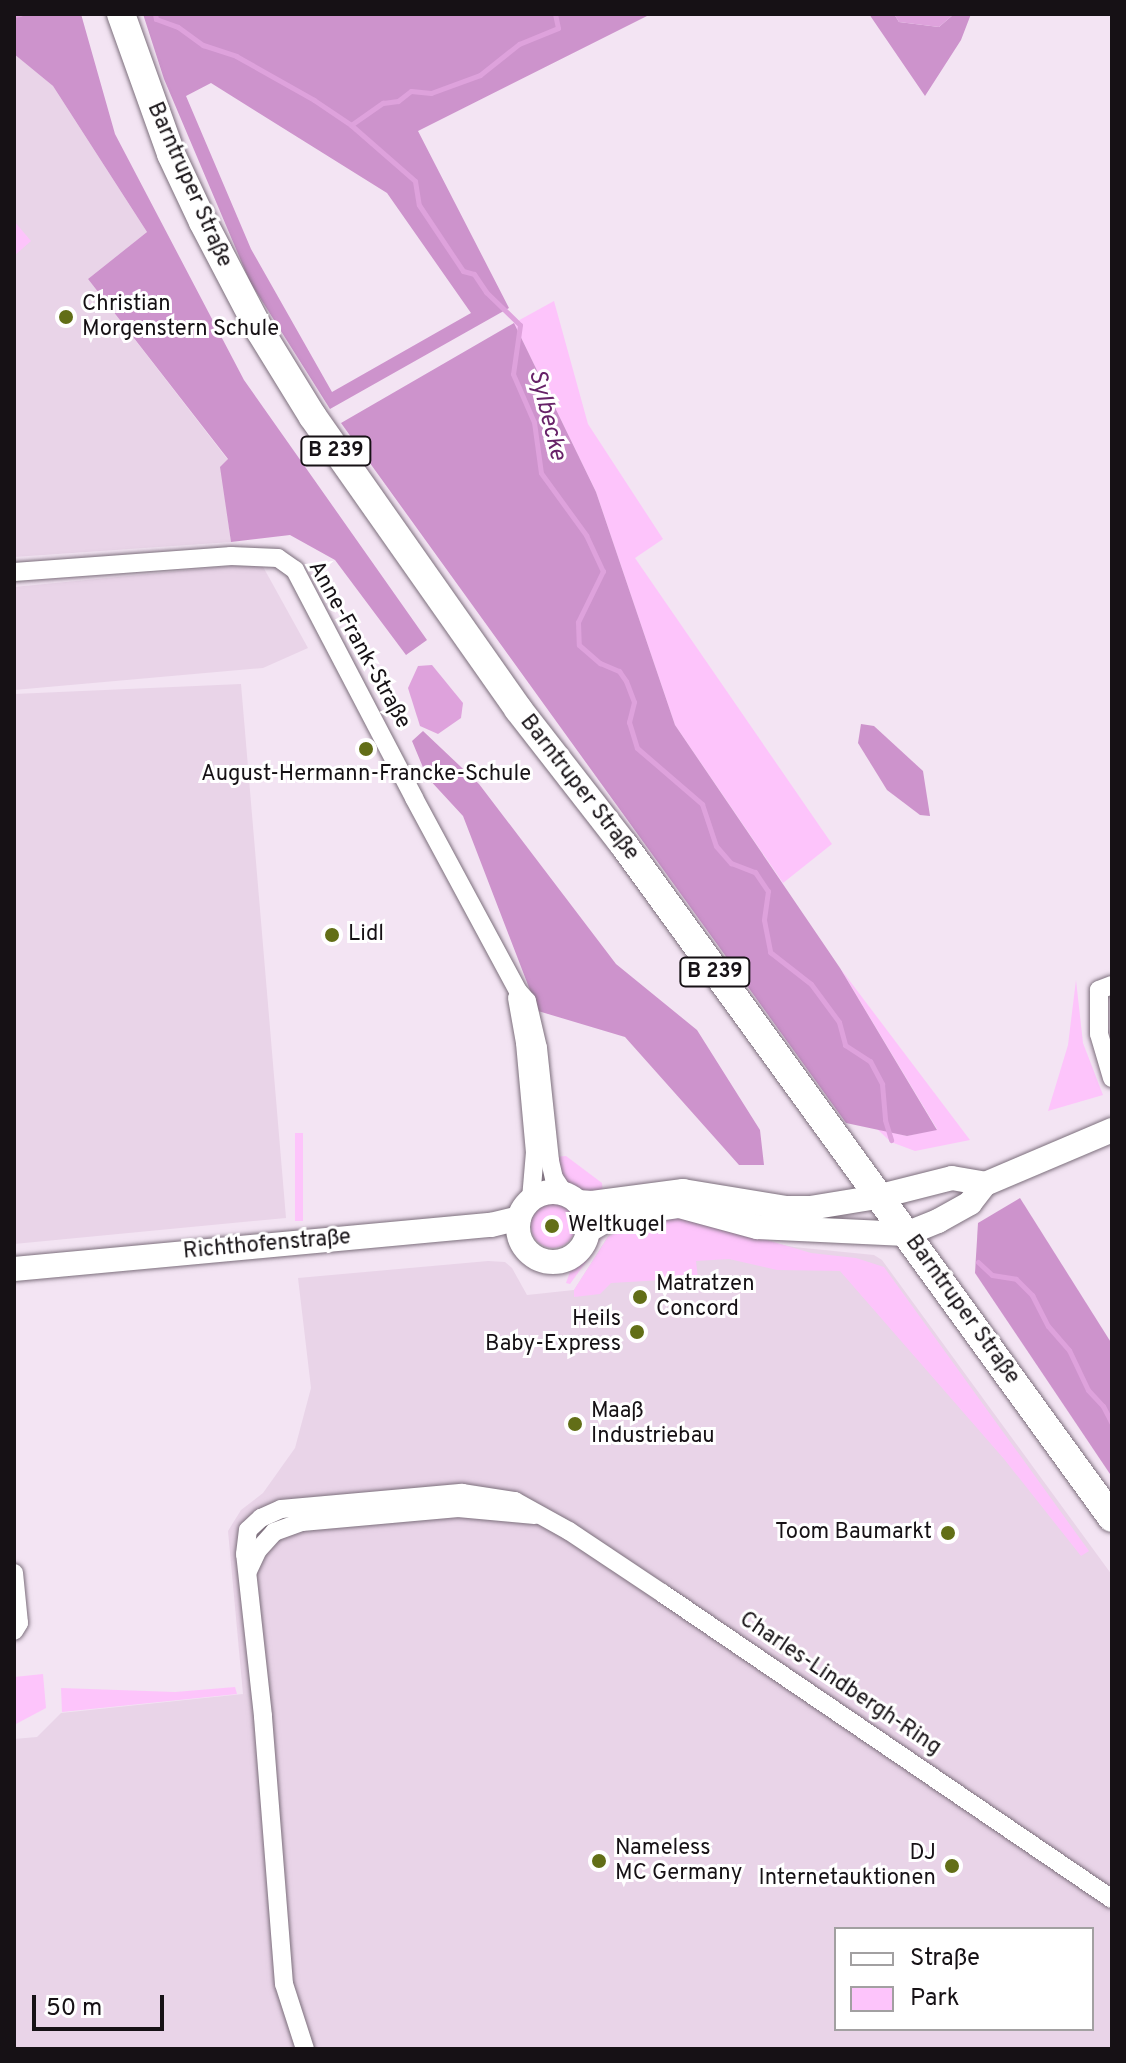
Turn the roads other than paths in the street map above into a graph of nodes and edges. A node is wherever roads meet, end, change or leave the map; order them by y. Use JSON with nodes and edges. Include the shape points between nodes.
{"nodes":[{"id":1,"x":121,"y":14,"type":"edge"},
{"id":2,"x":14,"y":572,"type":"edge"},
{"id":3,"x":1112,"y":985,"type":"edge"},
{"id":4,"x":518,"y":991,"type":"junction"},
{"id":5,"x":1112,"y":1078,"type":"edge"},
{"id":6,"x":1112,"y":1130,"type":"edge"},
{"id":7,"x":985,"y":1184,"type":"junction"},
{"id":8,"x":571,"y":1197,"type":"junction"},
{"id":9,"x":877,"y":1197,"type":"junction"},
{"id":10,"x":523,"y":1218,"type":"junction"},
{"id":11,"x":589,"y":1230,"type":"junction"},
{"id":12,"x":906,"y":1234,"type":"junction"},
{"id":13,"x":14,"y":1269,"type":"edge"},
{"id":14,"x":14,"y":1282,"type":"edge"},
{"id":15,"x":1112,"y":1518,"type":"edge"},
{"id":16,"x":14,"y":1573,"type":"edge"},
{"id":17,"x":14,"y":1631,"type":"edge"},
{"id":18,"x":1112,"y":1899,"type":"edge"},
{"id":19,"x":305,"y":2049,"type":"edge"}],
"edges":[{"from":1,"to":9,"type":"main road","name":"Barntruper Straße","number":"B 239","via":[[171,154],[203,222],[313,417],[518,709],[624,845]]},
{"from":2,"to":4,"type":"street","name":"Anne-Frank-Straße","via":[[231,556],[278,558],[295,570]]},
{"from":3,"to":5,"type":"street","via":[[1099,990],[1099,1034]]},
{"from":4,"to":8,"type":"street","name":"Anne-Frank-Straße","via":[[532,1019],[554,1178]]},
{"from":4,"to":10,"type":"street","name":"Anne-Frank-Straße","via":[[535,1152]]},
{"from":6,"to":7,"type":"street"},
{"from":7,"to":9,"type":"street","via":[[952,1178]]},
{"from":7,"to":12,"type":"street","via":[[970,1203]]},
{"from":8,"to":9,"type":"street","via":[[592,1203],[683,1191],[810,1208]]},
{"from":8,"to":10,"type":"street","via":[[550,1192]]},
{"from":8,"to":11,"type":"street","via":[[585,1210]]},
{"from":9,"to":12,"type":"main road","name":"Barntruper Straße","number":"B 239"},
{"from":10,"to":11,"type":"street","via":[[530,1253],[554,1262],[579,1251]]},
{"from":10,"to":13,"type":"street","name":"Richthofenstraße"},
{"from":10,"to":14,"type":"street","name":"Richthofenstraße"},
{"from":11,"to":12,"type":"street","via":[[615,1215],[679,1206],[757,1227]]},
{"from":12,"to":15,"type":"main road","name":"Barntruper Straße","number":"B 239"},
{"from":16,"to":17,"type":"street","via":[[19,1623]]},
{"from":18,"to":19,"type":"street","name":"Charles-Lindbergh-Ring","via":[[807,1690],[538,1515],[458,1508],[292,1524],[267,1538],[248,1571],[284,1984]]}]}
